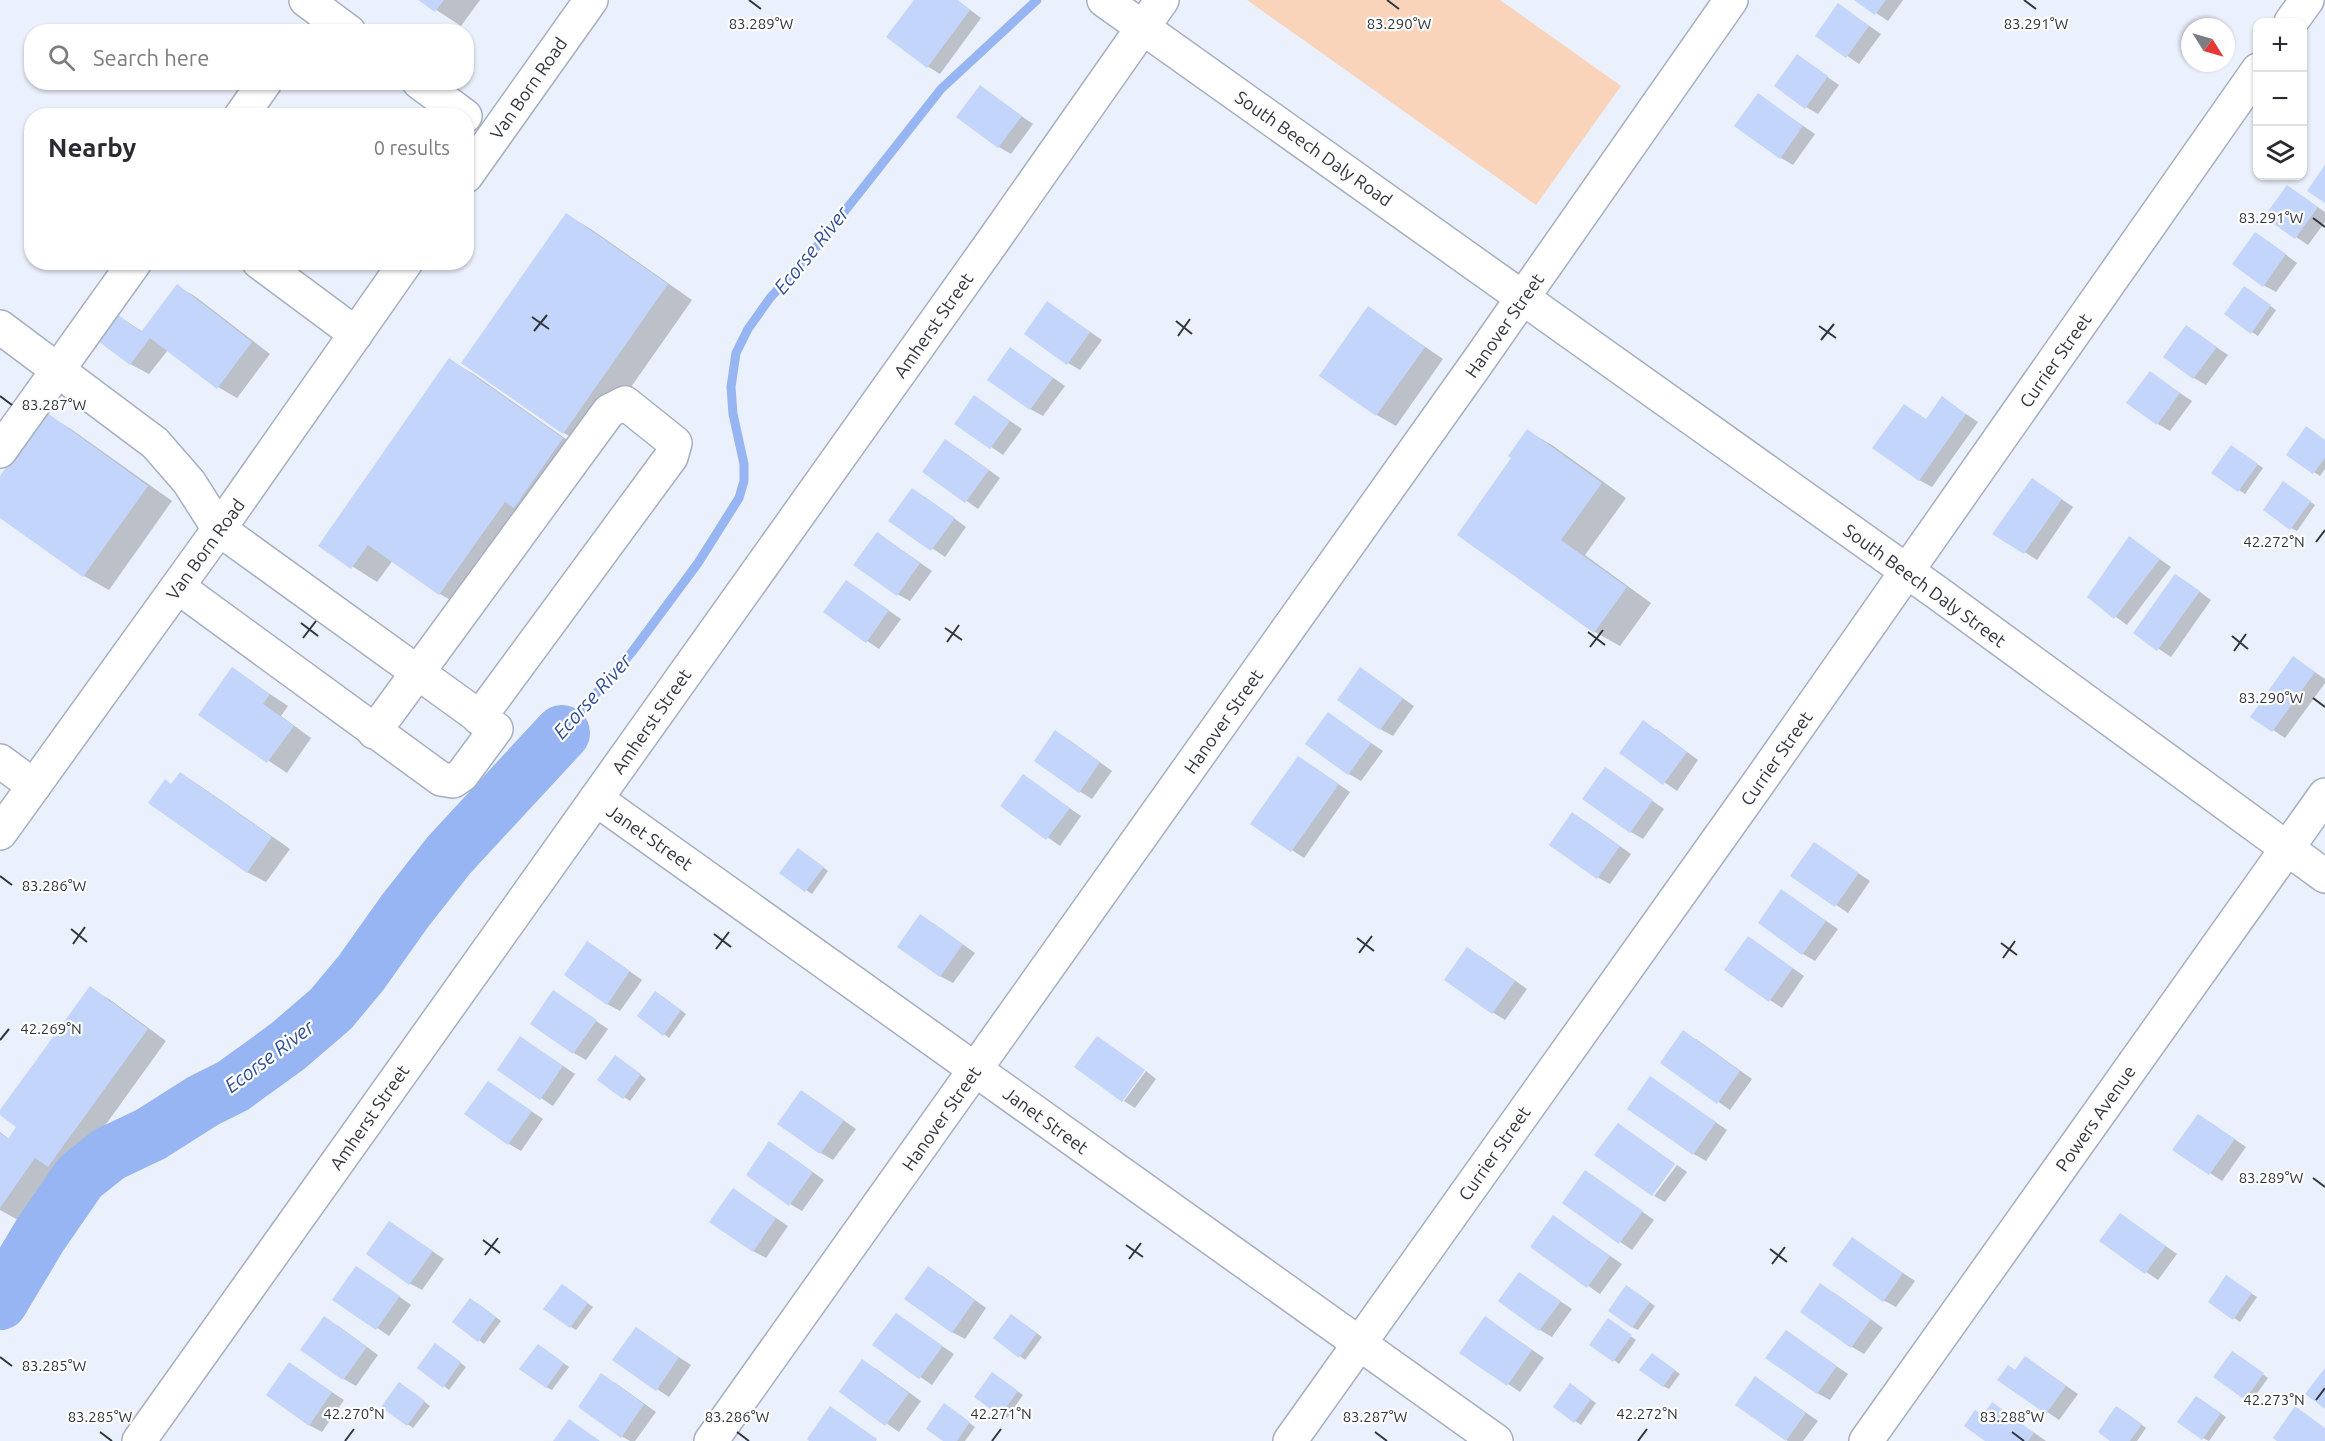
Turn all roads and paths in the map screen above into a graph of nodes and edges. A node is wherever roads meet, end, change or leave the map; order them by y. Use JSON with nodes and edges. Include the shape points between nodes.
{"nodes":[{"id":1,"x":591,"y":0,"type":"edge"},
{"id":2,"x":1104,"y":0,"type":"edge"},
{"id":3,"x":1162,"y":0,"type":"edge"},
{"id":4,"x":1731,"y":0,"type":"edge"},
{"id":5,"x":2307,"y":0,"type":"edge"},
{"id":6,"x":308,"y":13,"type":"edge"},
{"id":7,"x":2294,"y":18,"type":"edge"},
{"id":8,"x":332,"y":24,"type":"edge"},
{"id":9,"x":1143,"y":26,"type":"junction"},
{"id":10,"x":2257,"y":72,"type":"edge"},
{"id":11,"x":259,"y":90,"type":"edge"},
{"id":12,"x":430,"y":90,"type":"edge"},
{"id":13,"x":247,"y":108,"type":"edge"},
{"id":14,"x":455,"y":108,"type":"edge"},
{"id":15,"x":474,"y":122,"type":"edge"},
{"id":16,"x":494,"y":136,"type":"junction"},
{"id":17,"x":474,"y":165,"type":"edge"},
{"id":18,"x":129,"y":270,"type":"edge"},
{"id":19,"x":270,"y":270,"type":"edge"},
{"id":20,"x":400,"y":270,"type":"edge"},
{"id":21,"x":1523,"y":297,"type":"junction"},
{"id":22,"x":0,"y":327,"type":"edge"},
{"id":23,"x":356,"y":334,"type":"junction"},
{"id":24,"x":57,"y":370,"type":"junction"},
{"id":25,"x":0,"y":451,"type":"edge"},
{"id":26,"x":219,"y":529,"type":"junction"},
{"id":27,"x":1907,"y":571,"type":"junction"},
{"id":28,"x":178,"y":587,"type":"junction"},
{"id":29,"x":416,"y":673,"type":"junction"},
{"id":30,"x":488,"y":723,"type":"junction"},
{"id":31,"x":374,"y":732,"type":"junction"},
{"id":32,"x":0,"y":761,"type":"edge"},
{"id":33,"x":34,"y":786,"type":"junction"},
{"id":34,"x":2325,"y":795,"type":"edge"},
{"id":35,"x":596,"y":799,"type":"junction"},
{"id":36,"x":0,"y":834,"type":"edge"},
{"id":37,"x":2288,"y":849,"type":"junction"},
{"id":38,"x":2325,"y":876,"type":"edge"},
{"id":39,"x":976,"y":1069,"type":"junction"},
{"id":40,"x":1359,"y":1343,"type":"junction"},
{"id":41,"x":139,"y":1441,"type":"edge"},
{"id":42,"x":711,"y":1441,"type":"edge"},
{"id":43,"x":1290,"y":1441,"type":"edge"},
{"id":44,"x":1496,"y":1441,"type":"edge"},
{"id":45,"x":1866,"y":1441,"type":"edge"}],
"edges":[{"from":1,"to":16,"type":"street","name":"Van Born Road"},
{"from":2,"to":9,"type":"street","name":"South Beech Daly Road"},
{"from":3,"to":9,"type":"street","name":"Amherst Street"},
{"from":4,"to":21,"type":"street","name":"Hanover Street"},
{"from":5,"to":7,"type":"street"},
{"from":6,"to":8,"type":"street"},
{"from":9,"to":21,"type":"street","name":"South Beech Daly Road"},
{"from":9,"to":35,"type":"street","name":"Amherst Street"},
{"from":10,"to":27,"type":"street","name":"Currier Street"},
{"from":11,"to":13,"type":"street"},
{"from":12,"to":14,"type":"street"},
{"from":15,"to":16,"type":"street"},
{"from":16,"to":17,"type":"street","name":"Van Born Road"},
{"from":18,"to":24,"type":"street"},
{"from":19,"to":23,"type":"street"},
{"from":20,"to":23,"type":"street","name":"Van Born Road"},
{"from":21,"to":27,"type":"street","name":"South Beech Daly Street"},
{"from":21,"to":39,"type":"street","name":"Hanover Street"},
{"from":22,"to":24,"type":"street"},
{"from":23,"to":26,"type":"street","name":"Van Born Road"},
{"from":24,"to":25,"type":"street"},
{"from":24,"to":26,"type":"street","via":[[154,443],[189,482]]},
{"from":26,"to":28,"type":"street","name":"Van Born Road"},
{"from":26,"to":29,"type":"street"},
{"from":27,"to":37,"type":"street","name":"South Beech Daly Street"},
{"from":27,"to":40,"type":"street","name":"Currier Street"},
{"from":28,"to":31,"type":"street"},
{"from":28,"to":33,"type":"street","name":"Van Born Road"},
{"from":29,"to":30,"type":"street"},
{"from":29,"to":30,"type":"street","via":[[609,411],[626,403],[675,442],[671,457]]},
{"from":29,"to":31,"type":"street"},
{"from":30,"to":31,"type":"street","via":[[462,775],[453,781],[441,779]]},
{"from":32,"to":33,"type":"street"},
{"from":33,"to":36,"type":"street","name":"Van Born Road"},
{"from":34,"to":37,"type":"street","name":"Powers Avenue"},
{"from":35,"to":39,"type":"street","name":"Janet Street"},
{"from":35,"to":41,"type":"street","name":"Amherst Street"},
{"from":37,"to":38,"type":"street","name":"South Beech Daly Street"},
{"from":37,"to":45,"type":"street","name":"Powers Avenue"},
{"from":39,"to":40,"type":"street","name":"Janet Street"},
{"from":39,"to":42,"type":"street","name":"Hanover Street"},
{"from":40,"to":43,"type":"street","name":"Currier Street"},
{"from":40,"to":44,"type":"street","name":"Janet Street"}]}
